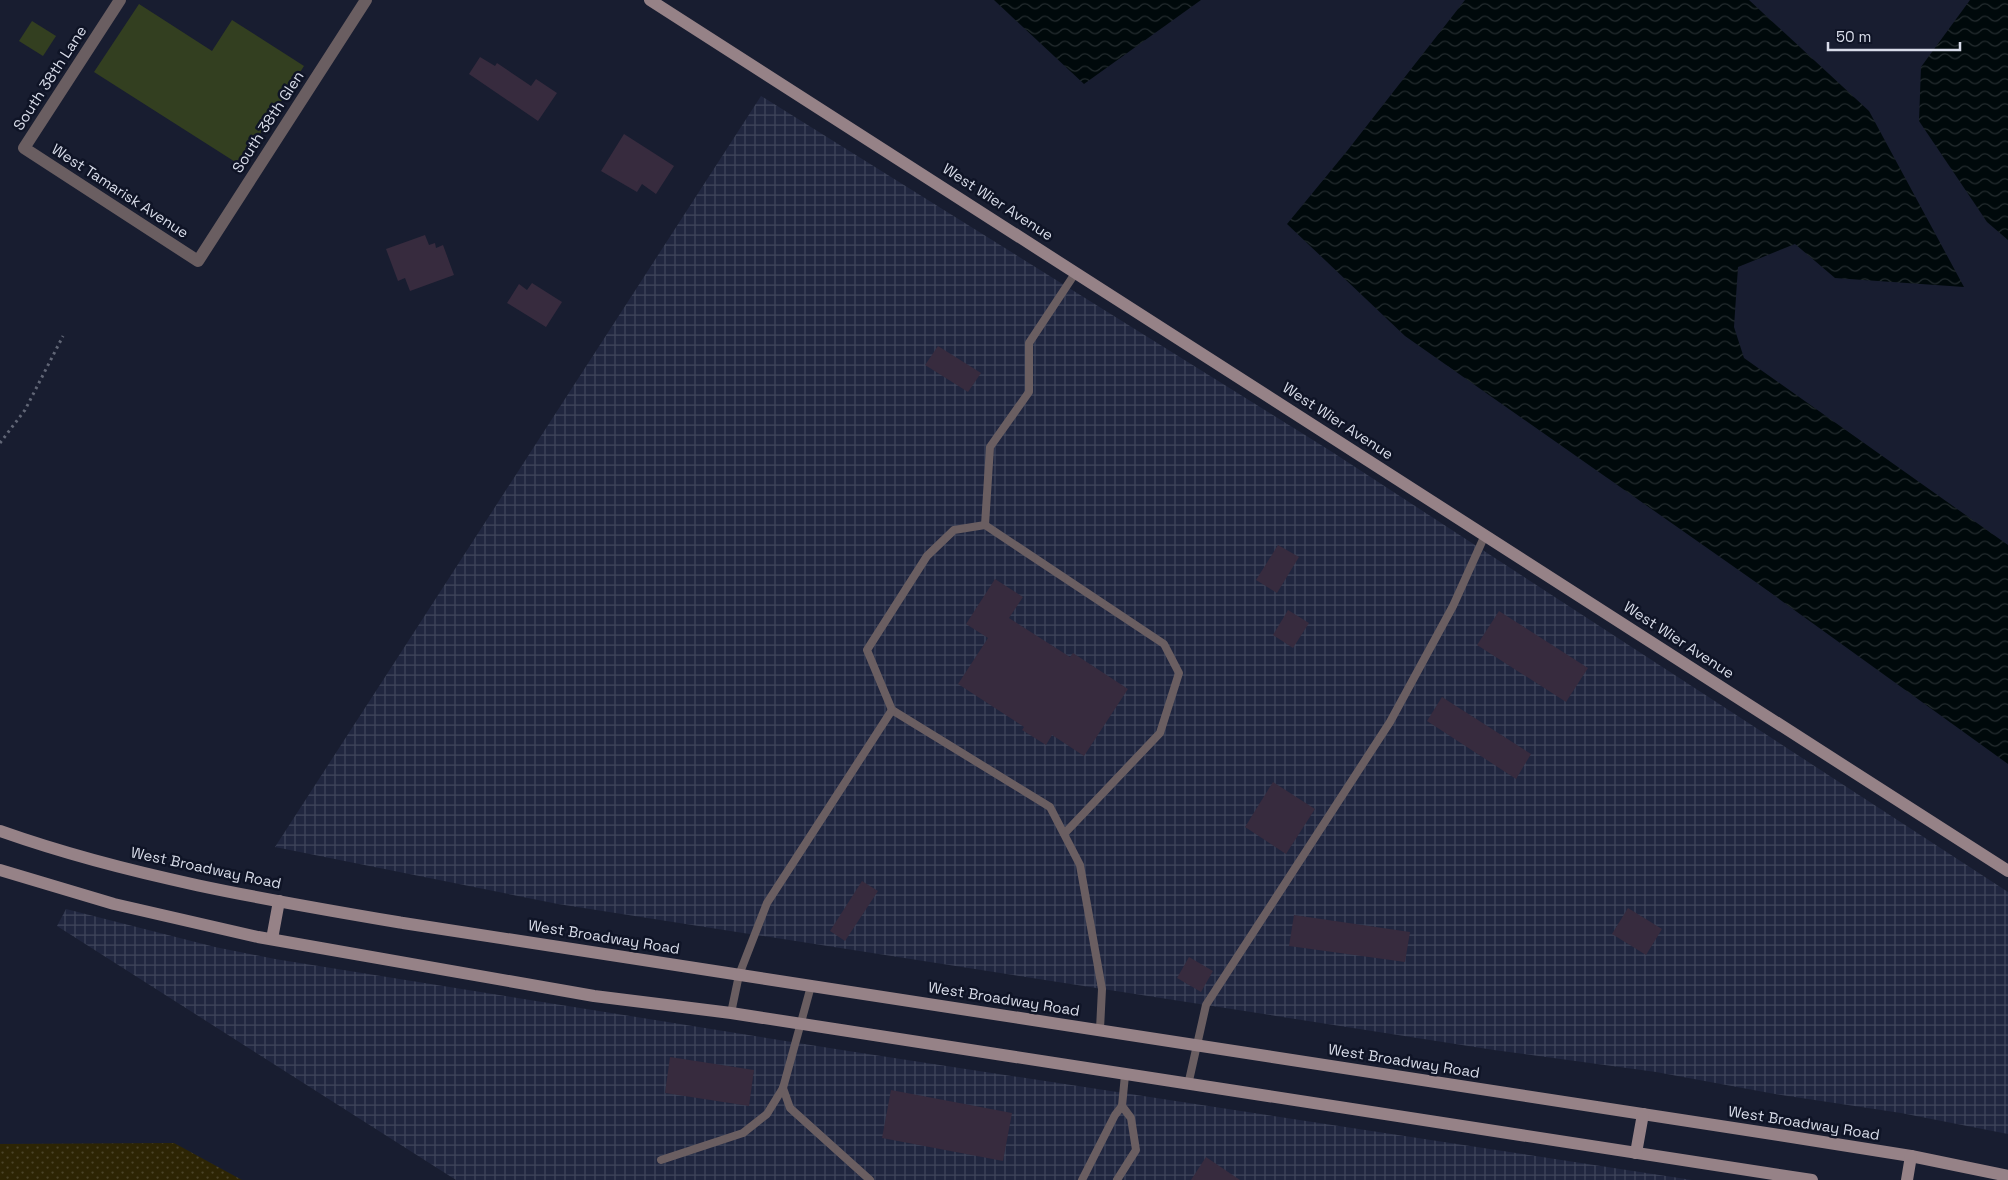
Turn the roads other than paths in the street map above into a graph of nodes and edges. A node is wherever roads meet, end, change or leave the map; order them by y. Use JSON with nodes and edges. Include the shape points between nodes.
{"nodes":[{"id":1,"x":120,"y":0,"type":"edge"},
{"id":2,"x":366,"y":0,"type":"edge"},
{"id":3,"x":650,"y":0,"type":"edge"},
{"id":4,"x":24,"y":148,"type":"joint"},
{"id":5,"x":198,"y":261,"type":"joint"},
{"id":6,"x":1076,"y":272,"type":"junction"},
{"id":7,"x":985,"y":524,"type":"junction"},
{"id":8,"x":1485,"y":535,"type":"junction"},
{"id":9,"x":892,"y":710,"type":"junction"},
{"id":10,"x":0,"y":831,"type":"edge"},
{"id":11,"x":1064,"y":834,"type":"junction"},
{"id":12,"x":0,"y":870,"type":"edge"},
{"id":13,"x":2008,"y":871,"type":"edge"},
{"id":14,"x":279,"y":901,"type":"junction"},
{"id":15,"x":272,"y":939,"type":"junction"},
{"id":16,"x":739,"y":975,"type":"junction"},
{"id":17,"x":811,"y":986,"type":"junction"},
{"id":18,"x":731,"y":1013,"type":"junction"},
{"id":19,"x":801,"y":1025,"type":"junction"},
{"id":20,"x":1100,"y":1030,"type":"junction"},
{"id":21,"x":1197,"y":1045,"type":"junction"},
{"id":22,"x":1124,"y":1075,"type":"junction"},
{"id":23,"x":1188,"y":1085,"type":"junction"},
{"id":24,"x":783,"y":1088,"type":"junction"},
{"id":25,"x":1122,"y":1106,"type":"junction"},
{"id":26,"x":1644,"y":1114,"type":"junction"},
{"id":27,"x":1636,"y":1153,"type":"junction"},
{"id":28,"x":1911,"y":1156,"type":"junction"},
{"id":29,"x":661,"y":1160,"type":"dead end"},
{"id":30,"x":2008,"y":1176,"type":"edge"},
{"id":31,"x":870,"y":1180,"type":"edge"},
{"id":32,"x":1082,"y":1180,"type":"edge"},
{"id":33,"x":1117,"y":1180,"type":"edge"},
{"id":34,"x":1812,"y":1180,"type":"edge"},
{"id":35,"x":1907,"y":1180,"type":"edge"}],
"edges":[{"from":1,"to":4,"type":"street","name":"South 38th Lane"},
{"from":2,"to":5,"type":"street","name":"South 38th Glen"},
{"from":3,"to":6,"type":"main road","name":"West Wier Avenue"},
{"from":4,"to":5,"type":"street","name":"West Tamarisk Avenue"},
{"from":6,"to":7,"type":"lane","via":[[1029,343],[1029,392],[990,448]]},
{"from":6,"to":8,"type":"main road","name":"West Wier Avenue"},
{"from":7,"to":9,"type":"lane","via":[[954,530],[927,556],[867,650]]},
{"from":7,"to":11,"type":"lane","via":[[1164,644],[1179,672],[1160,733]]},
{"from":8,"to":13,"type":"main road","name":"West Wier Avenue"},
{"from":8,"to":21,"type":"lane","via":[[1453,606],[1390,722],[1206,1005]]},
{"from":9,"to":11,"type":"lane","via":[[1050,807]]},
{"from":9,"to":16,"type":"lane","via":[[767,903]]},
{"from":10,"to":14,"type":"main road","name":"West Broadway Road","via":[[95,860]]},
{"from":11,"to":20,"type":"lane","via":[[1082,875],[1102,989]]},
{"from":12,"to":15,"type":"main road","via":[[114,904]]},
{"from":14,"to":15,"type":"main road"},
{"from":14,"to":16,"type":"main road","name":"West Broadway Road"},
{"from":15,"to":18,"type":"main road","via":[[594,996]]},
{"from":16,"to":17,"type":"main road","name":"West Broadway Road"},
{"from":16,"to":18,"type":"lane"},
{"from":17,"to":19,"type":"lane"},
{"from":17,"to":20,"type":"main road","name":"West Broadway Road"},
{"from":18,"to":19,"type":"main road"},
{"from":19,"to":22,"type":"main road"},
{"from":19,"to":24,"type":"lane"},
{"from":20,"to":21,"type":"main road","name":"West Broadway Road"},
{"from":21,"to":23,"type":"lane"},
{"from":21,"to":26,"type":"main road","name":"West Broadway Road"},
{"from":22,"to":23,"type":"main road"},
{"from":22,"to":25,"type":"lane"},
{"from":23,"to":27,"type":"main road"},
{"from":24,"to":29,"type":"lane","via":[[766,1114],[743,1133]]},
{"from":24,"to":31,"type":"lane","via":[[790,1108]]},
{"from":25,"to":32,"type":"lane"},
{"from":25,"to":33,"type":"lane","via":[[1130,1118],[1136,1150]]},
{"from":26,"to":27,"type":"main road"},
{"from":26,"to":28,"type":"main road","name":"West Broadway Road"},
{"from":27,"to":34,"type":"main road"},
{"from":28,"to":30,"type":"main road","name":"West Broadway Road"},
{"from":28,"to":35,"type":"main road"}]}
